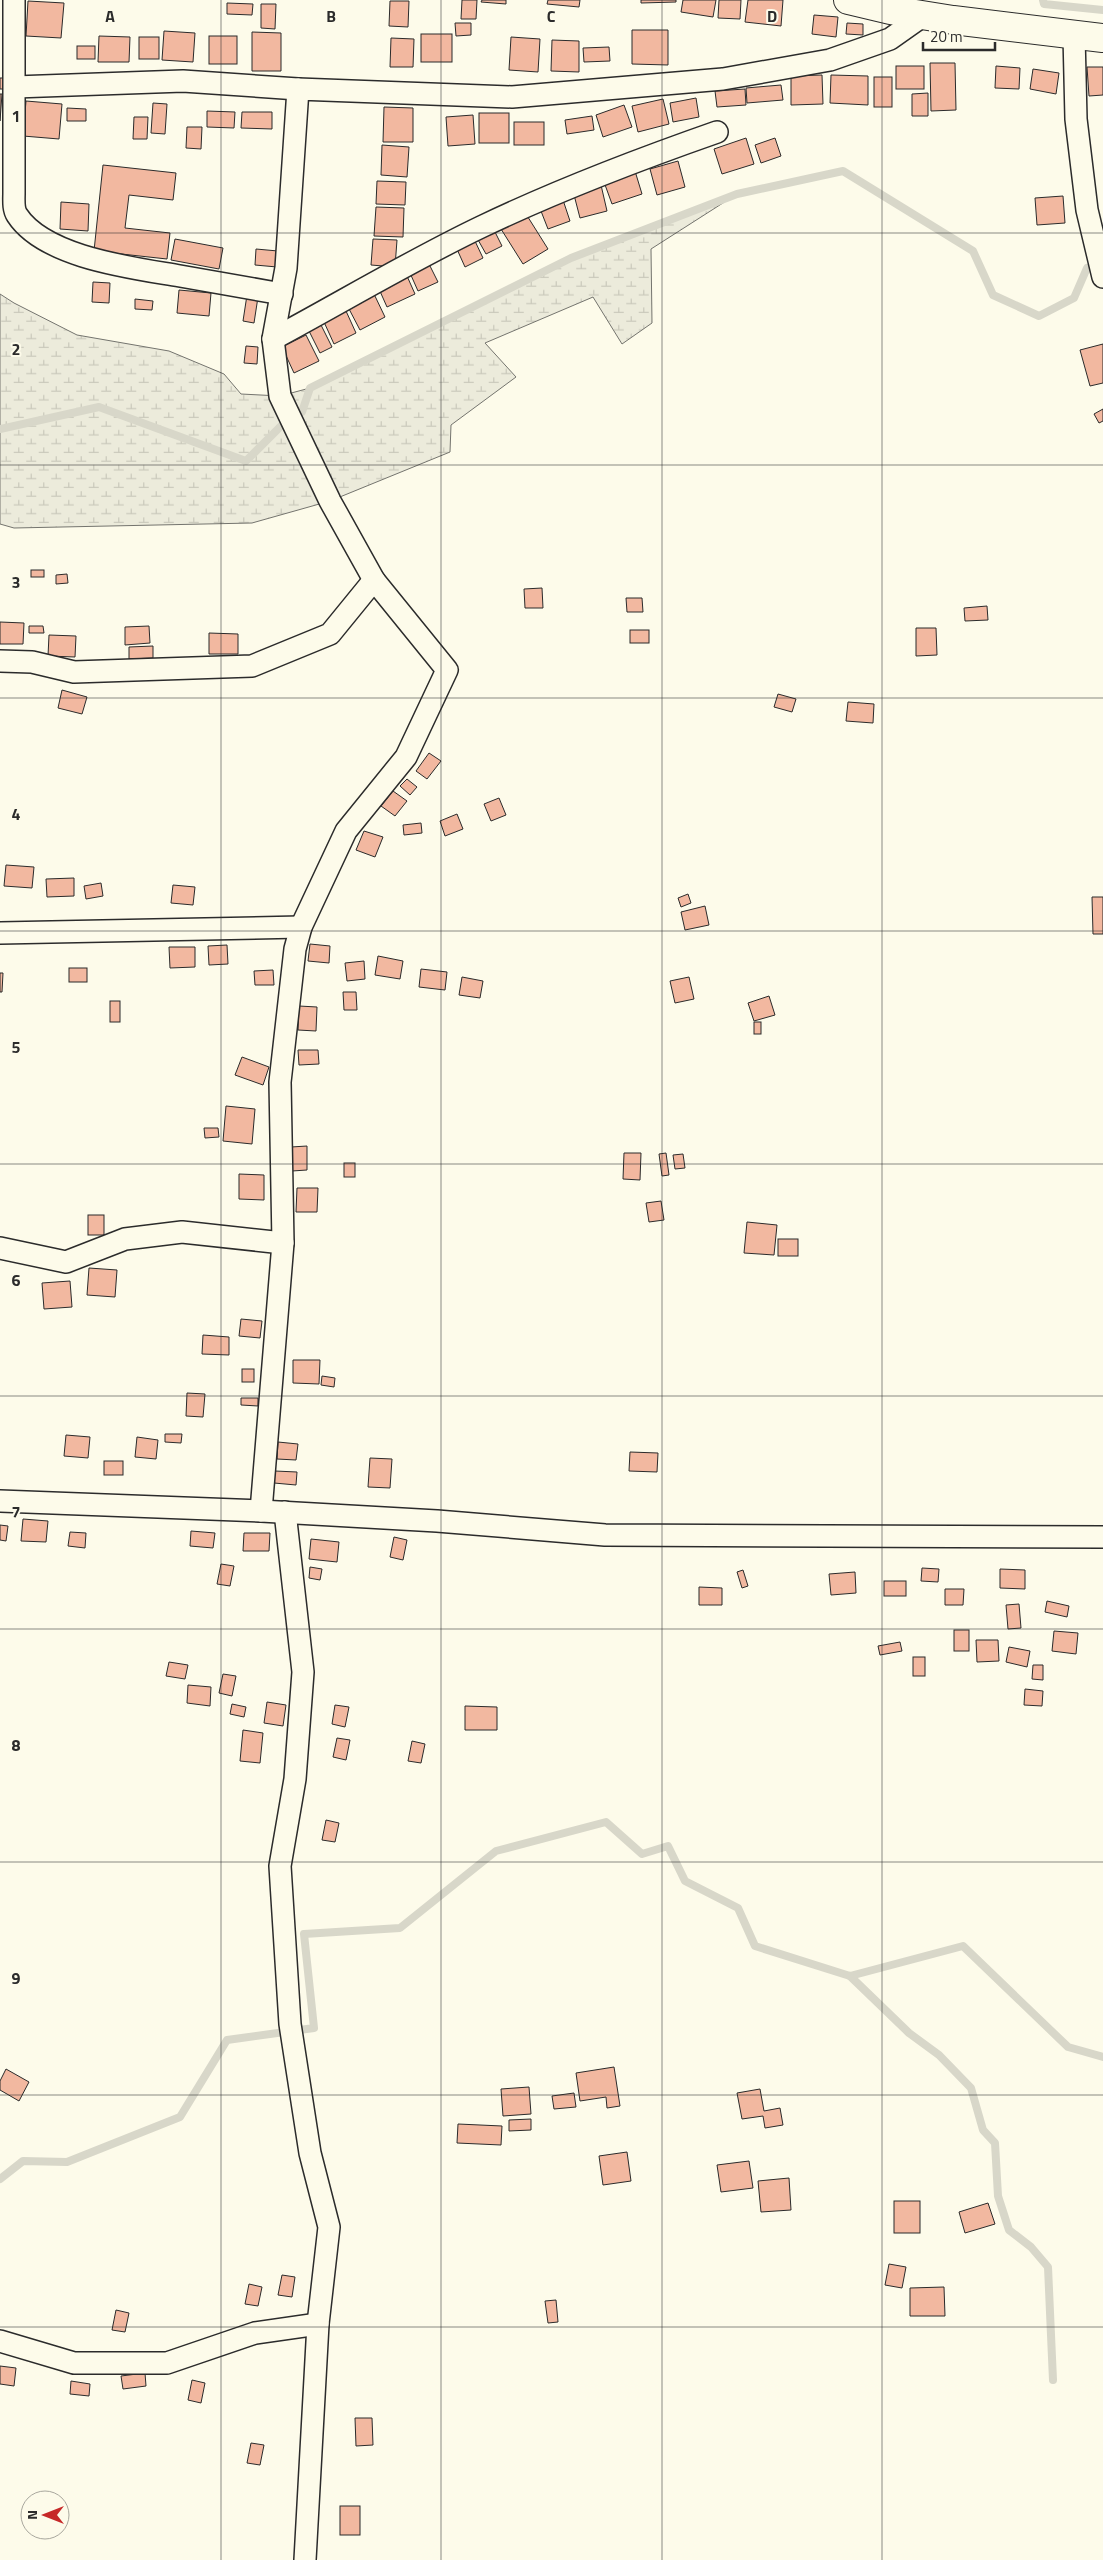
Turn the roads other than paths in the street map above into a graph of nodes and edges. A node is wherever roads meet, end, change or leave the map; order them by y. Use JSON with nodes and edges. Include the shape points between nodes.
{"nodes":[{"id":1,"x":14,"y":0,"type":"edge"},
{"id":2,"x":848,"y":0,"type":"edge"},
{"id":3,"x":924,"y":15,"type":"junction"},
{"id":4,"x":1074,"y":35,"type":"junction"},
{"id":5,"x":1103,"y":38,"type":"edge"},
{"id":6,"x":15,"y":87,"type":"junction"},
{"id":7,"x":298,"y":89,"type":"junction"},
{"id":8,"x":717,"y":132,"type":"dead end"},
{"id":9,"x":1103,"y":277,"type":"edge"},
{"id":10,"x":282,"y":294,"type":"junction"},
{"id":11,"x":273,"y":339,"type":"junction"},
{"id":12,"x":374,"y":580,"type":"junction"},
{"id":13,"x":0,"y":661,"type":"edge"},
{"id":14,"x":301,"y":927,"type":"junction"},
{"id":15,"x":0,"y":933,"type":"edge"},
{"id":16,"x":283,"y":1243,"type":"junction"},
{"id":17,"x":0,"y":1248,"type":"edge"},
{"id":18,"x":0,"y":1501,"type":"edge"},
{"id":19,"x":261,"y":1511,"type":"junction"},
{"id":20,"x":285,"y":1512,"type":"junction"},
{"id":21,"x":1103,"y":1537,"type":"edge"},
{"id":22,"x":318,"y":2324,"type":"junction"},
{"id":23,"x":0,"y":2341,"type":"edge"},
{"id":24,"x":305,"y":2560,"type":"edge"}],
"edges":[{"from":1,"to":6,"type":"street"},
{"from":2,"to":3,"type":"street"},
{"from":3,"to":4,"type":"street"},
{"from":3,"to":7,"type":"street","via":[[890,39],[830,60],[723,79],[512,97]]},
{"from":4,"to":5,"type":"street"},
{"from":4,"to":9,"type":"street","via":[[1076,119],[1087,210]]},
{"from":6,"to":7,"type":"street","via":[[183,81]]},
{"from":6,"to":10,"type":"street","via":[[15,213],[25,225],[45,239],[104,263]]},
{"from":7,"to":10,"type":"street","via":[[294,177]]},
{"from":8,"to":11,"type":"street","via":[[570,187],[480,228]]},
{"from":10,"to":11,"type":"street"},
{"from":11,"to":12,"type":"street","via":[[280,396],[330,501]]},
{"from":12,"to":13,"type":"street","via":[[330,634],[252,666],[74,672],[32,662]]},
{"from":12,"to":14,"type":"street","via":[[447,670],[406,757],[346,831]]},
{"from":14,"to":15,"type":"street"},
{"from":14,"to":16,"type":"street","via":[[290,980],[280,1082]]},
{"from":16,"to":17,"type":"street","via":[[182,1232],[125,1239],[66,1262]]},
{"from":16,"to":19,"type":"street"},
{"from":18,"to":19,"type":"street"},
{"from":19,"to":20,"type":"street"},
{"from":20,"to":21,"type":"street","via":[[605,1535]]},
{"from":20,"to":22,"type":"street","via":[[303,1672],[295,1779],[280,1866],[290,2024],[310,2153],[329,2227]]},
{"from":22,"to":23,"type":"street","via":[[255,2333],[167,2363],[74,2363]]},
{"from":22,"to":24,"type":"street"}]}
